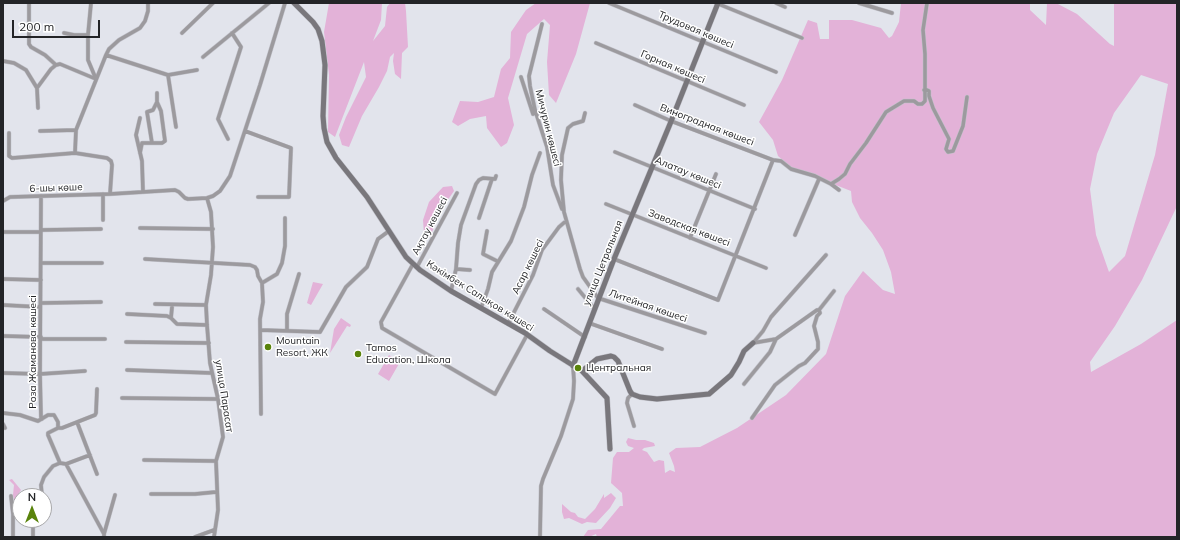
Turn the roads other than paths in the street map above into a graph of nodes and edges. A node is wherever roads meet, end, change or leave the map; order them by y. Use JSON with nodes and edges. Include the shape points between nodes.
{"nodes":[{"id":1,"x":29,"y":3,"type":"edge"},
{"id":2,"x":91,"y":3,"type":"edge"},
{"id":3,"x":148,"y":3,"type":"edge"},
{"id":4,"x":213,"y":3,"type":"edge"},
{"id":5,"x":268,"y":3,"type":"edge"},
{"id":6,"x":285,"y":3,"type":"edge"},
{"id":7,"x":294,"y":3,"type":"edge"},
{"id":8,"x":609,"y":3,"type":"edge"},
{"id":9,"x":717,"y":3,"type":"edge"},
{"id":10,"x":776,"y":3,"type":"edge"},
{"id":11,"x":860,"y":3,"type":"edge"},
{"id":12,"x":928,"y":3,"type":"edge"},
{"id":13,"x":785,"y":7,"type":"dead end"},
{"id":14,"x":892,"y":13,"type":"dead end"},
{"id":15,"x":542,"y":24,"type":"dead end"},
{"id":16,"x":64,"y":33,"type":"dead end"},
{"id":17,"x":182,"y":33,"type":"dead end"},
{"id":18,"x":232,"y":33,"type":"junction"},
{"id":19,"x":88,"y":35,"type":"junction"},
{"id":20,"x":802,"y":38,"type":"dead end"},
{"id":21,"x":702,"y":42,"type":"junction"},
{"id":22,"x":596,"y":43,"type":"dead end"},
{"id":23,"x":106,"y":55,"type":"junction"},
{"id":24,"x":203,"y":57,"type":"dead end"},
{"id":25,"x":3,"y":61,"type":"edge"},
{"id":26,"x":56,"y":65,"type":"junction"},
{"id":27,"x":197,"y":70,"type":"dead end"},
{"id":28,"x":776,"y":72,"type":"dead end"},
{"id":29,"x":168,"y":75,"type":"junction"},
{"id":30,"x":522,"y":77,"type":"dead end"},
{"id":31,"x":96,"y":79,"type":"junction"},
{"id":32,"x":687,"y":81,"type":"junction"},
{"id":33,"x":37,"y":88,"type":"junction"},
{"id":34,"x":924,"y":90,"type":"junction"},
{"id":35,"x":157,"y":93,"type":"dead end"},
{"id":36,"x":967,"y":97,"type":"dead end"},
{"id":37,"x":157,"y":102,"type":"junction"},
{"id":38,"x":634,"y":105,"type":"dead end"},
{"id":39,"x":744,"y":105,"type":"dead end"},
{"id":40,"x":38,"y":108,"type":"dead end"},
{"id":41,"x":585,"y":113,"type":"dead end"},
{"id":42,"x":140,"y":118,"type":"dead end"},
{"id":43,"x":671,"y":121,"type":"junction"},
{"id":44,"x":539,"y":123,"type":"junction"},
{"id":45,"x":176,"y":127,"type":"dead end"},
{"id":46,"x":76,"y":130,"type":"junction"},
{"id":47,"x":40,"y":131,"type":"dead end"},
{"id":48,"x":245,"y":131,"type":"junction"},
{"id":49,"x":9,"y":133,"type":"dead end"},
{"id":50,"x":228,"y":138,"type":"dead end"},
{"id":51,"x":152,"y":143,"type":"junction"},
{"id":52,"x":615,"y":152,"type":"dead end"},
{"id":53,"x":75,"y":153,"type":"junction"},
{"id":54,"x":540,"y":153,"type":"dead end"},
{"id":55,"x":140,"y":154,"type":"junction"},
{"id":56,"x":773,"y":160,"type":"junction"},
{"id":57,"x":652,"y":168,"type":"junction"},
{"id":58,"x":716,"y":174,"type":"dead end"},
{"id":59,"x":496,"y":176,"type":"dead end"},
{"id":60,"x":492,"y":179,"type":"junction"},
{"id":61,"x":819,"y":179,"type":"junction"},
{"id":62,"x":832,"y":184,"type":"junction"},
{"id":63,"x":709,"y":190,"type":"junction"},
{"id":64,"x":839,"y":190,"type":"dead end"},
{"id":65,"x":143,"y":192,"type":"junction"},
{"id":66,"x":457,"y":193,"type":"dead end"},
{"id":67,"x":103,"y":194,"type":"junction"},
{"id":68,"x":110,"y":194,"type":"junction"},
{"id":69,"x":41,"y":196,"type":"junction"},
{"id":70,"x":258,"y":197,"type":"dead end"},
{"id":71,"x":207,"y":198,"type":"junction"},
{"id":72,"x":3,"y":201,"type":"edge"},
{"id":73,"x":606,"y":204,"type":"dead end"},
{"id":74,"x":755,"y":208,"type":"junction"},
{"id":75,"x":564,"y":212,"type":"junction"},
{"id":76,"x":632,"y":215,"type":"junction"},
{"id":77,"x":285,"y":218,"type":"dead end"},
{"id":78,"x":479,"y":218,"type":"dead end"},
{"id":79,"x":103,"y":220,"type":"dead end"},
{"id":80,"x":566,"y":221,"type":"junction"},
{"id":81,"x":140,"y":228,"type":"dead end"},
{"id":82,"x":101,"y":229,"type":"dead end"},
{"id":83,"x":213,"y":229,"type":"junction"},
{"id":84,"x":41,"y":231,"type":"junction"},
{"id":85,"x":389,"y":231,"type":"junction"},
{"id":86,"x":487,"y":231,"type":"dead end"},
{"id":87,"x":3,"y":232,"type":"edge"},
{"id":88,"x":795,"y":235,"type":"dead end"},
{"id":89,"x":690,"y":238,"type":"junction"},
{"id":90,"x":736,"y":255,"type":"junction"},
{"id":91,"x":826,"y":255,"type":"dead end"},
{"id":92,"x":145,"y":259,"type":"dead end"},
{"id":93,"x":614,"y":259,"type":"junction"},
{"id":94,"x":497,"y":261,"type":"junction"},
{"id":95,"x":212,"y":262,"type":"junction"},
{"id":96,"x":41,"y":263,"type":"junction"},
{"id":97,"x":102,"y":263,"type":"dead end"},
{"id":98,"x":415,"y":265,"type":"junction"},
{"id":99,"x":766,"y":268,"type":"dead end"},
{"id":100,"x":456,"y":269,"type":"junction"},
{"id":101,"x":470,"y":270,"type":"dead end"},
{"id":102,"x":299,"y":274,"type":"dead end"},
{"id":103,"x":3,"y":279,"type":"edge"},
{"id":104,"x":41,"y":280,"type":"junction"},
{"id":105,"x":262,"y":284,"type":"junction"},
{"id":106,"x":578,"y":289,"type":"dead end"},
{"id":107,"x":450,"y":291,"type":"junction"},
{"id":108,"x":834,"y":291,"type":"dead end"},
{"id":109,"x":598,"y":298,"type":"junction"},
{"id":110,"x":101,"y":302,"type":"dead end"},
{"id":111,"x":156,"y":304,"type":"dead end"},
{"id":112,"x":3,"y":305,"type":"edge"},
{"id":113,"x":41,"y":305,"type":"junction"},
{"id":114,"x":206,"y":305,"type":"junction"},
{"id":115,"x":172,"y":307,"type":"dead end"},
{"id":116,"x":481,"y":308,"type":"junction"},
{"id":117,"x":595,"y":308,"type":"junction"},
{"id":118,"x":544,"y":309,"type":"dead end"},
{"id":119,"x":819,"y":310,"type":"junction"},
{"id":120,"x":127,"y":314,"type":"dead end"},
{"id":121,"x":171,"y":318,"type":"junction"},
{"id":122,"x":589,"y":323,"type":"junction"},
{"id":123,"x":508,"y":324,"type":"junction"},
{"id":124,"x":207,"y":325,"type":"junction"},
{"id":125,"x":260,"y":330,"type":"junction"},
{"id":126,"x":287,"y":331,"type":"junction"},
{"id":127,"x":704,"y":333,"type":"dead end"},
{"id":128,"x":527,"y":335,"type":"junction"},
{"id":129,"x":3,"y":336,"type":"edge"},
{"id":130,"x":585,"y":337,"type":"junction"},
{"id":131,"x":41,"y":338,"type":"junction"},
{"id":132,"x":105,"y":339,"type":"dead end"},
{"id":133,"x":776,"y":339,"type":"junction"},
{"id":134,"x":126,"y":342,"type":"dead end"},
{"id":135,"x":209,"y":343,"type":"junction"},
{"id":136,"x":753,"y":343,"type":"junction"},
{"id":137,"x":662,"y":349,"type":"dead end"},
{"id":138,"x":573,"y":366,"type":"junction"},
{"id":139,"x":85,"y":370,"type":"dead end"},
{"id":140,"x":127,"y":370,"type":"dead end"},
{"id":141,"x":582,"y":371,"type":"junction"},
{"id":142,"x":212,"y":373,"type":"junction"},
{"id":143,"x":3,"y":374,"type":"edge"},
{"id":144,"x":40,"y":374,"type":"junction"},
{"id":145,"x":744,"y":384,"type":"dead end"},
{"id":146,"x":97,"y":389,"type":"dead end"},
{"id":147,"x":632,"y":394,"type":"junction"},
{"id":148,"x":122,"y":398,"type":"dead end"},
{"id":149,"x":218,"y":399,"type":"junction"},
{"id":150,"x":3,"y":413,"type":"edge"},
{"id":151,"x":261,"y":414,"type":"dead end"},
{"id":152,"x":752,"y":418,"type":"dead end"},
{"id":153,"x":42,"y":419,"type":"junction"},
{"id":154,"x":77,"y":422,"type":"junction"},
{"id":155,"x":634,"y":426,"type":"dead end"},
{"id":156,"x":58,"y":428,"type":"junction"},
{"id":157,"x":610,"y":449,"type":"dead end"},
{"id":158,"x":90,"y":455,"type":"junction"},
{"id":159,"x":144,"y":460,"type":"dead end"},
{"id":160,"x":216,"y":461,"type":"junction"},
{"id":161,"x":60,"y":463,"type":"junction"},
{"id":162,"x":66,"y":464,"type":"junction"},
{"id":163,"x":97,"y":474,"type":"dead end"},
{"id":164,"x":41,"y":488,"type":"edge"},
{"id":165,"x":216,"y":492,"type":"junction"},
{"id":166,"x":151,"y":494,"type":"dead end"},
{"id":167,"x":115,"y":495,"type":"dead end"},
{"id":168,"x":11,"y":496,"type":"dead end"},
{"id":169,"x":214,"y":530,"type":"junction"},
{"id":170,"x":104,"y":536,"type":"edge"},
{"id":171,"x":13,"y":537,"type":"edge"},
{"id":172,"x":195,"y":537,"type":"edge"},
{"id":173,"x":214,"y":537,"type":"edge"},
{"id":174,"x":540,"y":537,"type":"edge"}],
"edges":[{"from":1,"to":26,"type":"street","via":[[29,44]]},
{"from":2,"to":19,"type":"street"},
{"from":3,"to":23,"type":"street","via":[[145,21],[140,28],[119,40]]},
{"from":4,"to":17,"type":"street"},
{"from":5,"to":18,"type":"street"},
{"from":6,"to":48,"type":"street"},
{"from":7,"to":85,"type":"street","name":"Кәкімбек Салықов көшесі","via":[[313,22],[322,41],[325,65],[323,116],[327,142]]},
{"from":8,"to":21,"type":"street","name":"Трудовая көшесі"},
{"from":9,"to":20,"type":"street"},
{"from":9,"to":21,"type":"street","name":"улица Цетральная"},
{"from":10,"to":13,"type":"street"},
{"from":11,"to":14,"type":"street"},
{"from":12,"to":34,"type":"street","via":[[923,30]]},
{"from":15,"to":44,"type":"street","name":"Мичурин көшесі","via":[[529,76]]},
{"from":16,"to":19,"type":"street"},
{"from":18,"to":24,"type":"street"},
{"from":18,"to":50,"type":"street","via":[[241,48],[218,119]]},
{"from":19,"to":31,"type":"street","via":[[88,60]]},
{"from":21,"to":28,"type":"street","name":"Трудовая көшесі"},
{"from":21,"to":32,"type":"street","name":"улица Цетральная"},
{"from":22,"to":32,"type":"street","name":"Горная көшесі"},
{"from":23,"to":29,"type":"street"},
{"from":23,"to":31,"type":"street"},
{"from":25,"to":33,"type":"street","via":[[14,63],[26,70]]},
{"from":26,"to":31,"type":"street","via":[[64,65]]},
{"from":26,"to":33,"type":"street"},
{"from":27,"to":29,"type":"street"},
{"from":29,"to":45,"type":"street"},
{"from":30,"to":44,"type":"street","via":[[534,117]]},
{"from":31,"to":46,"type":"street"},
{"from":32,"to":39,"type":"street","name":"Горная көшесі"},
{"from":32,"to":43,"type":"street","name":"улица Цетральная"},
{"from":33,"to":40,"type":"street"},
{"from":34,"to":36,"type":"street","via":[[929,91],[933,108],[948,139],[948,152],[953,151],[964,126]]},
{"from":34,"to":62,"type":"street","via":[[925,100],[922,104],[909,100],[886,112],[845,174]]},
{"from":35,"to":37,"type":"street"},
{"from":37,"to":51,"type":"street","via":[[153,110],[148,112]]},
{"from":37,"to":51,"type":"street","via":[[161,111],[165,141]]},
{"from":38,"to":43,"type":"street","name":"Виноградная көшесі"},
{"from":41,"to":75,"type":"street","name":"Литейная көшесі","via":[[583,121],[568,128],[562,155]]},
{"from":42,"to":55,"type":"street","via":[[136,135]]},
{"from":43,"to":56,"type":"street","name":"Виноградная көшесі"},
{"from":43,"to":57,"type":"street","name":"улица Цетральная"},
{"from":44,"to":75,"type":"street","name":"Мичурин көшесі","via":[[547,147],[553,185]]},
{"from":46,"to":47,"type":"street"},
{"from":46,"to":53,"type":"street"},
{"from":48,"to":70,"type":"street","via":[[290,147],[291,150],[289,197]]},
{"from":48,"to":71,"type":"street","via":[[230,176],[220,191]]},
{"from":49,"to":53,"type":"street","via":[[9,156],[12,158]]},
{"from":51,"to":55,"type":"street","via":[[141,144]]},
{"from":52,"to":57,"type":"street","name":"Алатау көшесі"},
{"from":53,"to":68,"type":"street","via":[[107,158],[110,161]]},
{"from":54,"to":94,"type":"street","via":[[511,241]]},
{"from":55,"to":65,"type":"street","via":[[143,165]]},
{"from":56,"to":61,"type":"street","name":"Виноградная көшесі","via":[[781,161],[791,170]]},
{"from":56,"to":74,"type":"street"},
{"from":57,"to":63,"type":"street","name":"Алатау көшесі"},
{"from":57,"to":76,"type":"street","name":"улица Цетральная"},
{"from":58,"to":63,"type":"street"},
{"from":59,"to":60,"type":"street"},
{"from":60,"to":78,"type":"street"},
{"from":60,"to":100,"type":"street","via":[[483,178],[476,184],[461,225]]},
{"from":61,"to":62,"type":"street","name":"Виноградная көшесі"},
{"from":61,"to":88,"type":"street"},
{"from":62,"to":64,"type":"street","name":"Виноградная көшесі"},
{"from":63,"to":74,"type":"street","name":"Алатау көшесі"},
{"from":63,"to":89,"type":"street"},
{"from":65,"to":68,"type":"street","name":"6-шы көше"},
{"from":65,"to":71,"type":"street","name":"6-шы көше","via":[[175,190],[188,199]]},
{"from":66,"to":98,"type":"street","name":"Ақтау көшесі"},
{"from":67,"to":68,"type":"street","name":"6-шы көше"},
{"from":67,"to":69,"type":"street","name":"6-шы көше"},
{"from":67,"to":79,"type":"street"},
{"from":69,"to":72,"type":"street","name":"6-шы көше","via":[[10,197]]},
{"from":69,"to":84,"type":"street","name":"Роза Жаманова көшесі"},
{"from":71,"to":83,"type":"street","name":"улица Парасат"},
{"from":73,"to":76,"type":"street","name":"Заводская көшесі"},
{"from":74,"to":90,"type":"street"},
{"from":75,"to":80,"type":"street","name":"Литейная көшесі"},
{"from":76,"to":89,"type":"street","name":"Заводская көшесі"},
{"from":76,"to":93,"type":"street","name":"улица Цетральная"},
{"from":77,"to":105,"type":"street","via":[[282,263],[277,274]]},
{"from":80,"to":109,"type":"street","name":"Литейная көшесі","via":[[583,277]]},
{"from":80,"to":123,"type":"street","name":"Асар көшесі","via":[[542,250]]},
{"from":81,"to":83,"type":"street"},
{"from":82,"to":84,"type":"street"},
{"from":83,"to":95,"type":"street","name":"улица Парасат"},
{"from":84,"to":87,"type":"street"},
{"from":84,"to":96,"type":"street","name":"Роза Жаманова көшесі"},
{"from":85,"to":98,"type":"street","name":"Кәкімбек Салықов көшесі","via":[[406,257]]},
{"from":85,"to":126,"type":"street","via":[[378,239],[368,265],[346,286],[320,332]]},
{"from":86,"to":94,"type":"street","via":[[483,254]]},
{"from":89,"to":90,"type":"street","name":"Заводская көшесі"},
{"from":90,"to":93,"type":"street","via":[[718,300]]},
{"from":90,"to":99,"type":"street","name":"Заводская көшесі"},
{"from":91,"to":136,"type":"street","via":[[771,316],[764,331]]},
{"from":92,"to":95,"type":"street"},
{"from":93,"to":109,"type":"street","name":"улица Цетральная"},
{"from":94,"to":116,"type":"street"},
{"from":95,"to":105,"type":"street","via":[[255,266]]},
{"from":95,"to":114,"type":"street","name":"улица Парасат"},
{"from":96,"to":97,"type":"street"},
{"from":96,"to":104,"type":"street","name":"Роза Жаманова көшесі"},
{"from":98,"to":107,"type":"street","name":"Кәкімбек Салықов көшесі"},
{"from":98,"to":128,"type":"street","name":"Ақтау көшесі","via":[[381,322],[382,328],[494,394]]},
{"from":100,"to":101,"type":"street"},
{"from":100,"to":107,"type":"street"},
{"from":102,"to":126,"type":"street","via":[[287,314]]},
{"from":103,"to":104,"type":"street"},
{"from":104,"to":113,"type":"street","name":"Роза Жаманова көшесі"},
{"from":105,"to":125,"type":"street"},
{"from":106,"to":117,"type":"street"},
{"from":107,"to":116,"type":"street","name":"Кәкімбек Салықов көшесі"},
{"from":108,"to":119,"type":"street"},
{"from":109,"to":117,"type":"street","name":"улица Цетральная"},
{"from":109,"to":127,"type":"street","name":"Литейная көшесі"},
{"from":110,"to":113,"type":"street"},
{"from":111,"to":114,"type":"street"},
{"from":112,"to":113,"type":"street"},
{"from":113,"to":131,"type":"street","name":"Роза Жаманова көшесі"},
{"from":114,"to":124,"type":"street","name":"улица Парасат"},
{"from":115,"to":121,"type":"street"},
{"from":116,"to":123,"type":"street","name":"Кәкімбек Салықов көшесі"},
{"from":117,"to":122,"type":"street","name":"улица Цетральная"},
{"from":118,"to":130,"type":"street"},
{"from":119,"to":133,"type":"street"},
{"from":119,"to":152,"type":"street","via":[[814,326],[818,349],[805,363],[775,385]]},
{"from":120,"to":121,"type":"street"},
{"from":121,"to":124,"type":"street","via":[[177,324]]},
{"from":122,"to":130,"type":"street","name":"улица Цетральная"},
{"from":122,"to":137,"type":"street"},
{"from":123,"to":128,"type":"street","name":"Кәкімбек Салықов көшесі"},
{"from":124,"to":135,"type":"street","name":"улица Парасат"},
{"from":125,"to":126,"type":"street"},
{"from":125,"to":151,"type":"street"},
{"from":128,"to":138,"type":"street","name":"Кәкімбек Салықов көшесі"},
{"from":129,"to":131,"type":"street"},
{"from":130,"to":138,"type":"street","name":"улица Цетральная"},
{"from":131,"to":132,"type":"street"},
{"from":131,"to":144,"type":"street","name":"Роза Жаманова көшесі"},
{"from":133,"to":136,"type":"street"},
{"from":133,"to":145,"type":"street","via":[[770,352]]},
{"from":134,"to":135,"type":"street"},
{"from":135,"to":142,"type":"street","name":"улица Парасат"},
{"from":136,"to":147,"type":"street","via":[[744,352],[731,375],[709,394],[657,399]]},
{"from":138,"to":141,"type":"street","name":"Кәкімбек Салықов көшесі"},
{"from":138,"to":174,"type":"street","name":"улица Цетральная","via":[[572,399],[561,436],[541,486]]},
{"from":139,"to":144,"type":"street"},
{"from":140,"to":142,"type":"street"},
{"from":141,"to":147,"type":"street","via":[[598,359],[614,357]]},
{"from":141,"to":157,"type":"street","name":"Кәкімбек Салықов көшесі","via":[[607,398]]},
{"from":142,"to":149,"type":"street","name":"улица Парасат"},
{"from":143,"to":144,"type":"street"},
{"from":144,"to":153,"type":"street","name":"Роза Жаманова көшесі"},
{"from":146,"to":154,"type":"street","via":[[95,415]]},
{"from":147,"to":155,"type":"street","via":[[627,403]]},
{"from":148,"to":149,"type":"street"},
{"from":149,"to":160,"type":"street","name":"улица Парасат","via":[[223,437]]},
{"from":150,"to":153,"type":"street","via":[[20,415],[35,421]]},
{"from":153,"to":156,"type":"street","name":"Роза Жаманова көшесі","via":[[54,415]]},
{"from":154,"to":156,"type":"street"},
{"from":154,"to":158,"type":"street"},
{"from":156,"to":161,"type":"street","via":[[48,432],[48,435]]},
{"from":158,"to":162,"type":"street"},
{"from":158,"to":163,"type":"street"},
{"from":159,"to":160,"type":"street"},
{"from":160,"to":165,"type":"street","name":"улица Парасат"},
{"from":161,"to":162,"type":"street"},
{"from":161,"to":164,"type":"street","via":[[53,466],[44,477]]},
{"from":162,"to":170,"type":"street"},
{"from":165,"to":166,"type":"street"},
{"from":165,"to":169,"type":"street","name":"улица Парасат","via":[[218,510]]},
{"from":167,"to":170,"type":"street"},
{"from":168,"to":171,"type":"street"},
{"from":169,"to":172,"type":"street"},
{"from":169,"to":173,"type":"street","name":"улица Парасат"}]}
